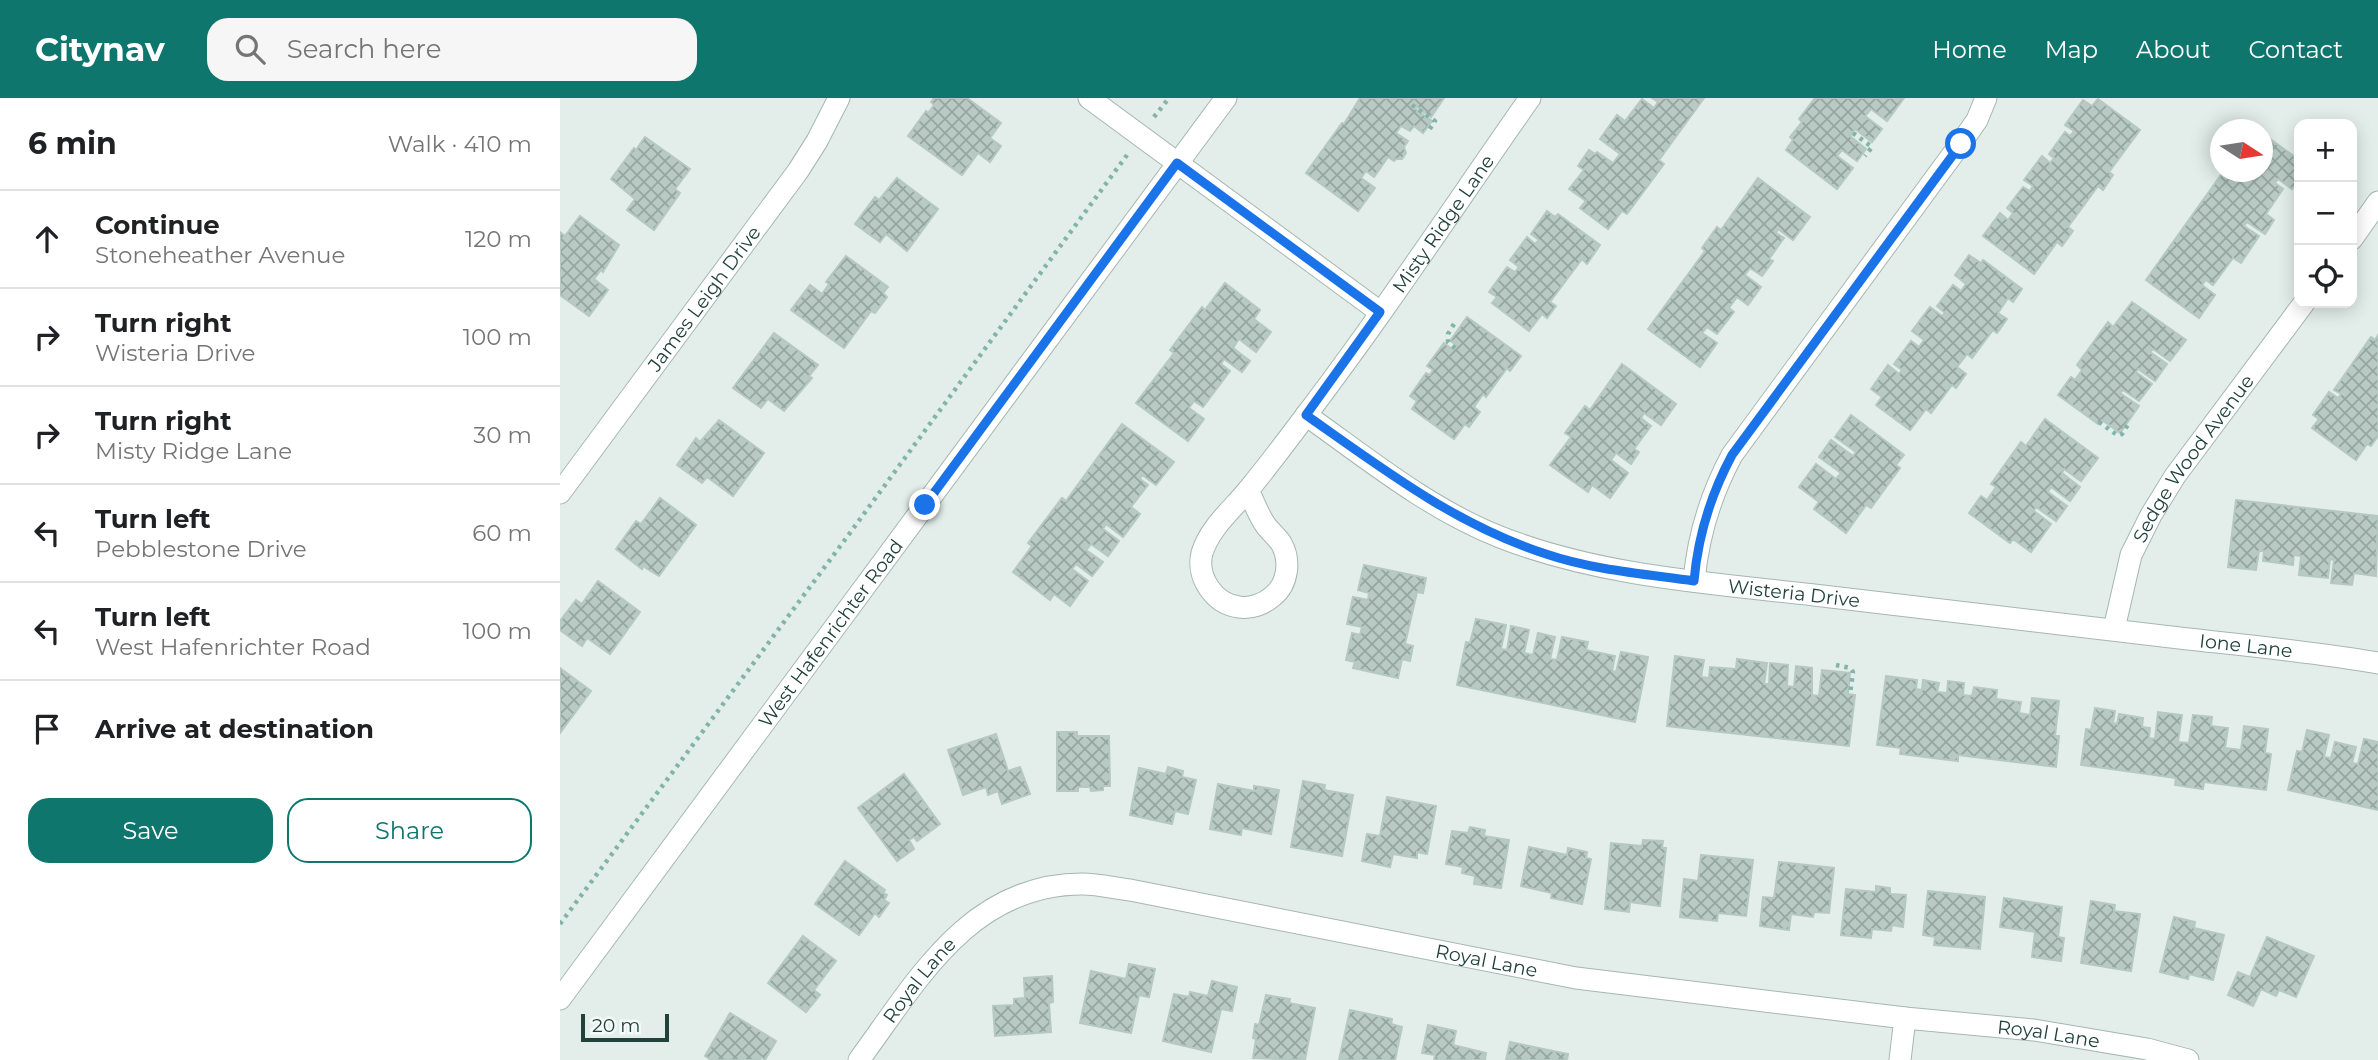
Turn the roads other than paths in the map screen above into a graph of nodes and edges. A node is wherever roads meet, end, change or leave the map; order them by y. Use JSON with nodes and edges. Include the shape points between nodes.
{"nodes":[{"id":1,"x":839,"y":98,"type":"edge"},
{"id":2,"x":1089,"y":98,"type":"edge"},
{"id":3,"x":1226,"y":98,"type":"edge"},
{"id":4,"x":1530,"y":98,"type":"edge"},
{"id":5,"x":1986,"y":98,"type":"edge"},
{"id":6,"x":1177,"y":163,"type":"junction"},
{"id":7,"x":2378,"y":202,"type":"edge"},
{"id":8,"x":2357,"y":232,"type":"edge"},
{"id":9,"x":2300,"y":308,"type":"edge"},
{"id":10,"x":1380,"y":312,"type":"junction"},
{"id":11,"x":1306,"y":415,"type":"junction"},
{"id":12,"x":1248,"y":490,"type":"junction"},
{"id":13,"x":560,"y":493,"type":"edge"},
{"id":14,"x":1694,"y":581,"type":"junction"},
{"id":15,"x":2114,"y":629,"type":"junction"},
{"id":16,"x":2378,"y":663,"type":"edge"},
{"id":17,"x":560,"y":999,"type":"edge"},
{"id":18,"x":1905,"y":1018,"type":"junction"},
{"id":19,"x":859,"y":1060,"type":"edge"},
{"id":20,"x":1900,"y":1060,"type":"edge"},
{"id":21,"x":2188,"y":1060,"type":"edge"}],
"edges":[{"from":1,"to":13,"type":"street","name":"James Leigh Drive","via":[[798,171]]},
{"from":2,"to":6,"type":"street"},
{"from":3,"to":6,"type":"street","name":"West Hafenrichter Road"},
{"from":4,"to":10,"type":"street","name":"Misty Ridge Lane"},
{"from":5,"to":14,"type":"street","via":[[1961,144],[1732,455],[1704,519]]},
{"from":6,"to":10,"type":"street"},
{"from":6,"to":17,"type":"street","name":"West Hafenrichter Road"},
{"from":7,"to":8,"type":"street"},
{"from":9,"to":15,"type":"street","name":"Sedge Wood Avenue","via":[[2151,515],[2131,555]]},
{"from":10,"to":11,"type":"street","name":"Misty Ridge Lane"},
{"from":11,"to":12,"type":"street","name":"Misty Ridge Lane"},
{"from":11,"to":14,"type":"street","name":"Wisteria Drive","via":[[1408,487],[1497,536],[1548,555]]},
{"from":12,"to":12,"type":"street","name":"Misty Ridge Lane","via":[[1202,553],[1208,588],[1226,604],[1238,607],[1251,607],[1274,596],[1287,573],[1284,547],[1267,527]]},
{"from":14,"to":15,"type":"street","name":"Wisteria Drive"},
{"from":15,"to":16,"type":"street","name":"Ione Lane"},
{"from":18,"to":19,"type":"street","name":"Royal Lane","via":[[1576,978],[1083,884],[1042,888],[996,905],[959,932]]},
{"from":18,"to":20,"type":"street"},
{"from":18,"to":21,"type":"street","name":"Royal Lane","via":[[2073,1036]]}]}
